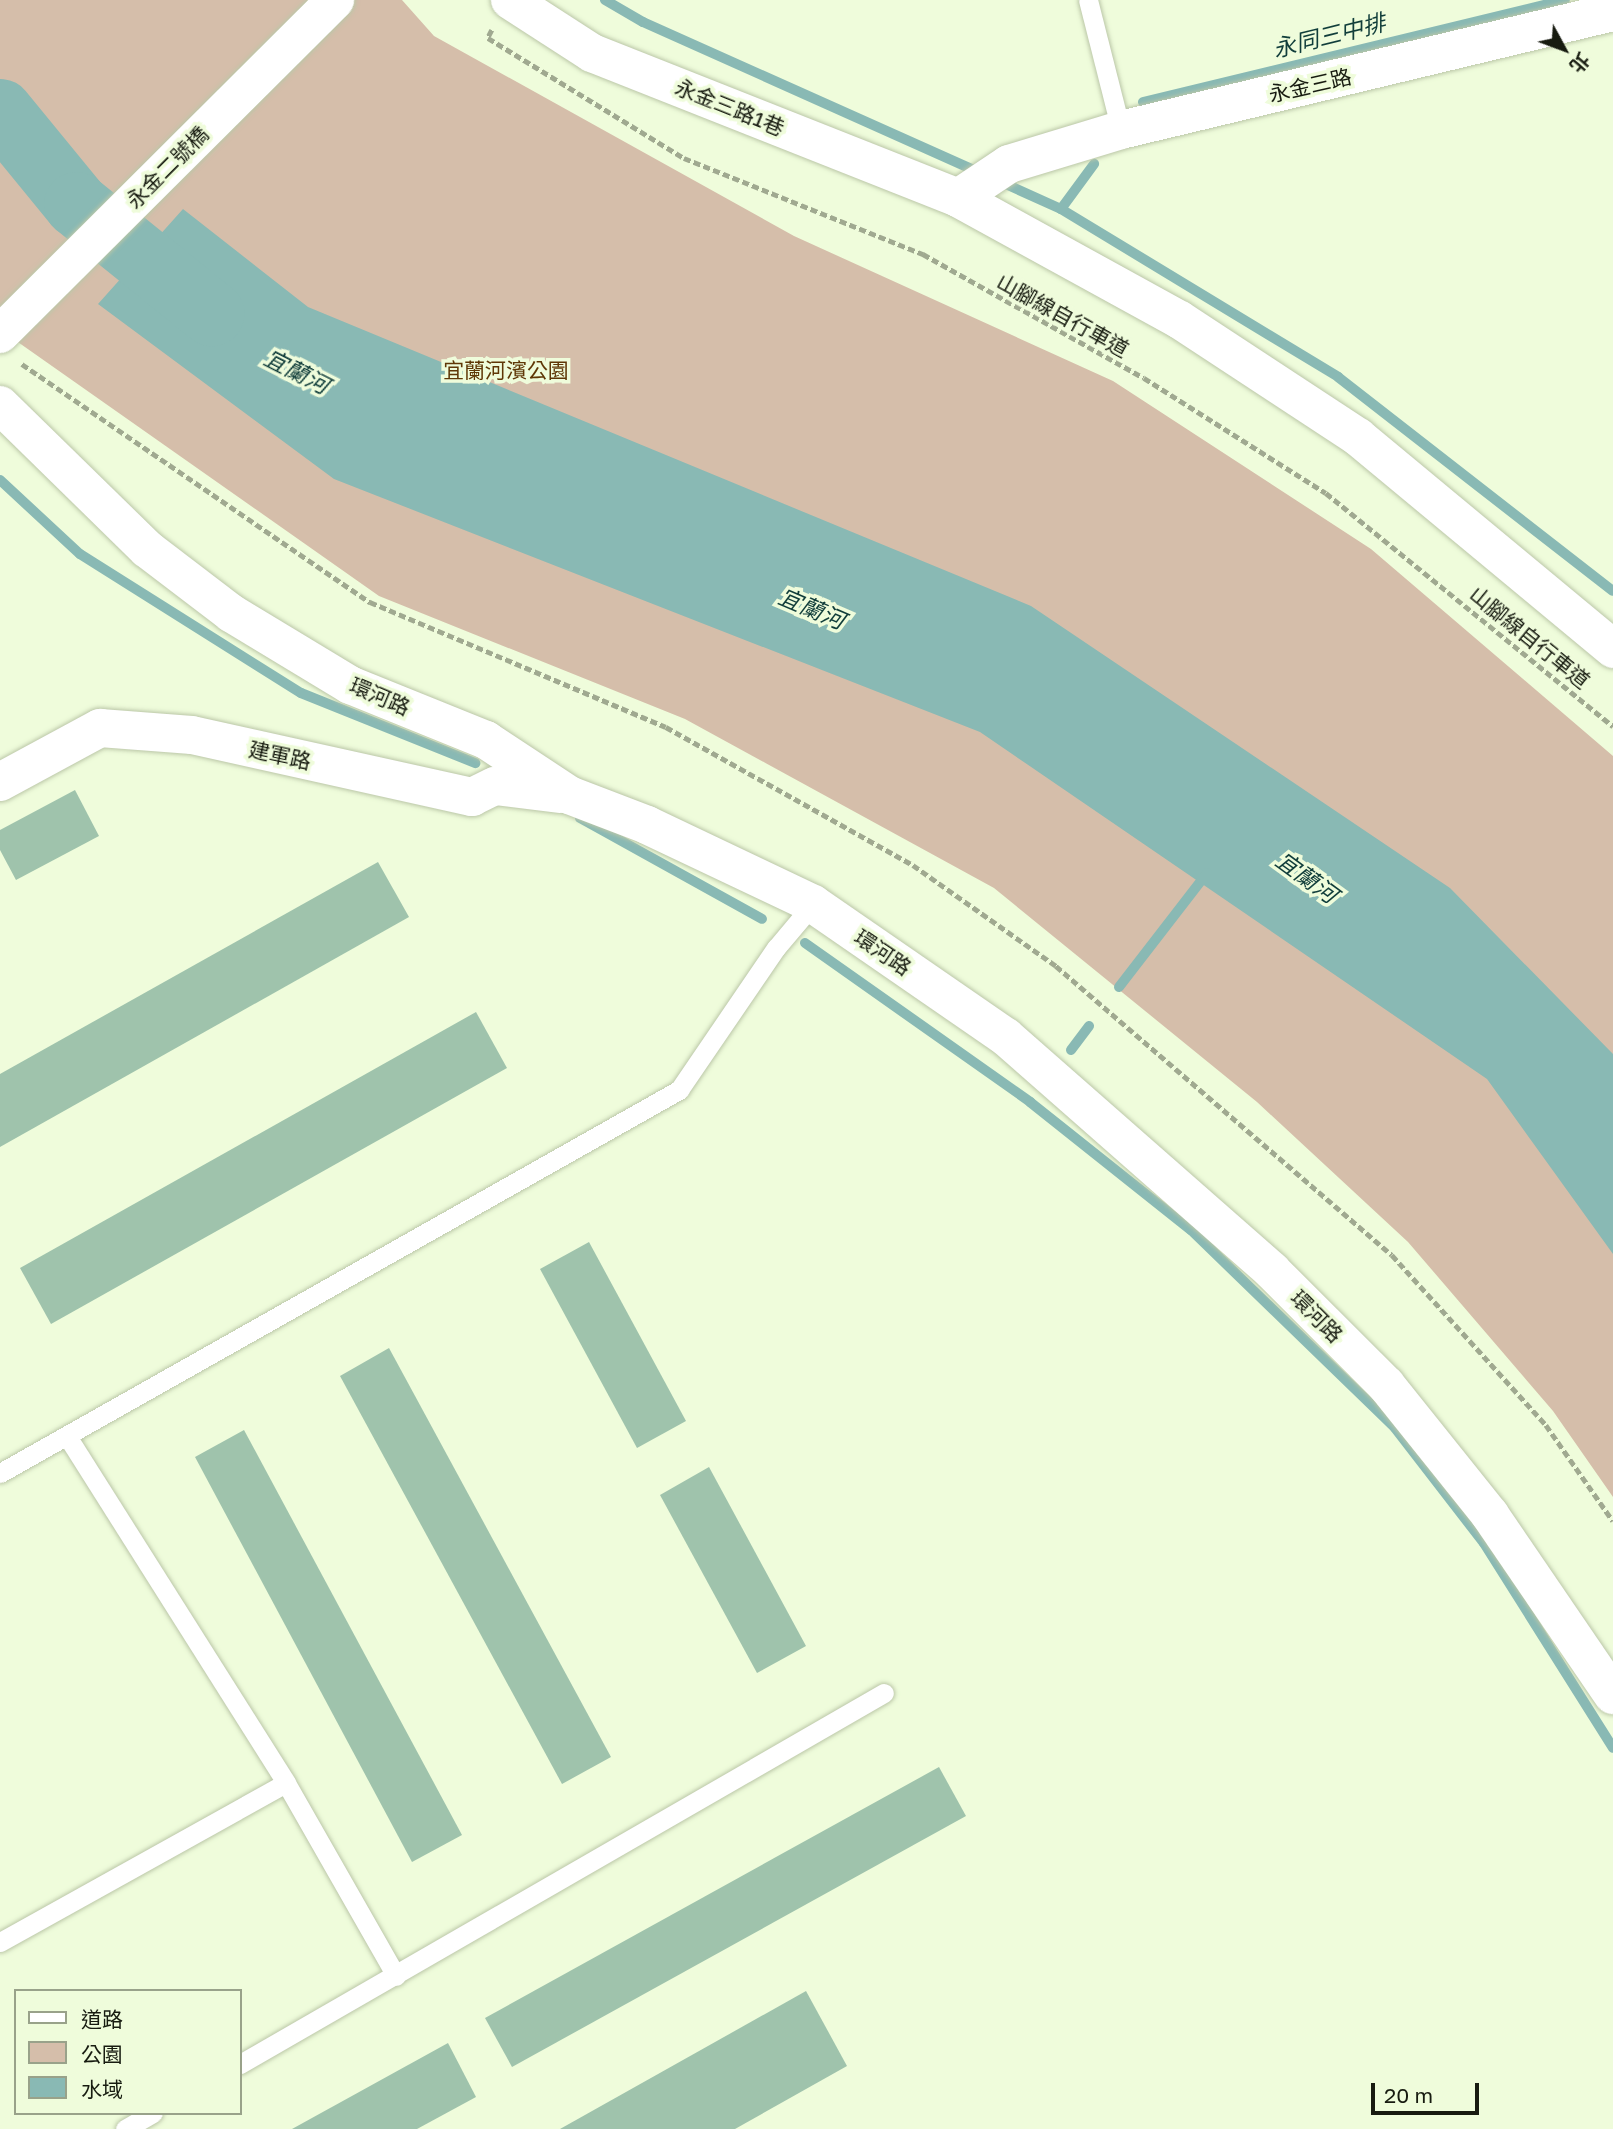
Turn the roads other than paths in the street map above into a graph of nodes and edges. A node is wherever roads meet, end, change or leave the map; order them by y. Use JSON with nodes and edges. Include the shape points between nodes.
{"nodes":[{"id":1,"x":335,"y":0,"type":"edge"},
{"id":2,"x":1087,"y":0,"type":"edge"},
{"id":3,"x":503,"y":10,"type":"edge"},
{"id":4,"x":1613,"y":12,"type":"edge"},
{"id":5,"x":1121,"y":130,"type":"junction"},
{"id":6,"x":958,"y":198,"type":"junction"},
{"id":7,"x":0,"y":334,"type":"edge"},
{"id":8,"x":0,"y":405,"type":"edge"},
{"id":9,"x":1613,"y":649,"type":"edge"},
{"id":10,"x":0,"y":782,"type":"edge"},
{"id":11,"x":569,"y":795,"type":"junction"},
{"id":12,"x":813,"y":904,"type":"junction"},
{"id":13,"x":67,"y":1436,"type":"junction"},
{"id":14,"x":0,"y":1474,"type":"edge"},
{"id":15,"x":884,"y":1693,"type":"dead end"},
{"id":16,"x":1613,"y":1695,"type":"edge"},
{"id":17,"x":286,"y":1783,"type":"junction"},
{"id":18,"x":0,"y":1942,"type":"edge"},
{"id":19,"x":396,"y":1976,"type":"junction"},
{"id":20,"x":242,"y":2063,"type":"edge"},
{"id":21,"x":150,"y":2115,"type":"edge"},
{"id":22,"x":125,"y":2129,"type":"edge"}],
"edges":[{"from":1,"to":7,"type":"street","name":"永金二號橋"},
{"from":2,"to":5,"type":"lane"},
{"from":3,"to":6,"type":"street","name":"永金三路1巷","via":[[592,53]]},
{"from":4,"to":5,"type":"street","name":"永金三路"},
{"from":5,"to":6,"type":"street","name":"永金三路","via":[[1009,164]]},
{"from":6,"to":9,"type":"street","name":"永金三路1巷","via":[[1180,320],[1357,437]]},
{"from":8,"to":11,"type":"street","name":"環河路","via":[[147,549],[231,614],[350,685],[486,740]]},
{"from":10,"to":11,"type":"street","name":"建軍路","via":[[100,728],[192,735],[472,797],[495,786]]},
{"from":11,"to":12,"type":"street","name":"環河路","via":[[647,825]]},
{"from":12,"to":13,"type":"lane","via":[[776,948],[679,1090]]},
{"from":12,"to":16,"type":"street","name":"環河路","via":[[1006,1037],[1272,1271],[1386,1385],[1490,1515]]},
{"from":13,"to":14,"type":"lane"},
{"from":13,"to":17,"type":"lane"},
{"from":15,"to":19,"type":"lane"},
{"from":17,"to":18,"type":"lane"},
{"from":17,"to":19,"type":"lane"},
{"from":19,"to":20,"type":"lane"},
{"from":21,"to":22,"type":"lane"}]}
